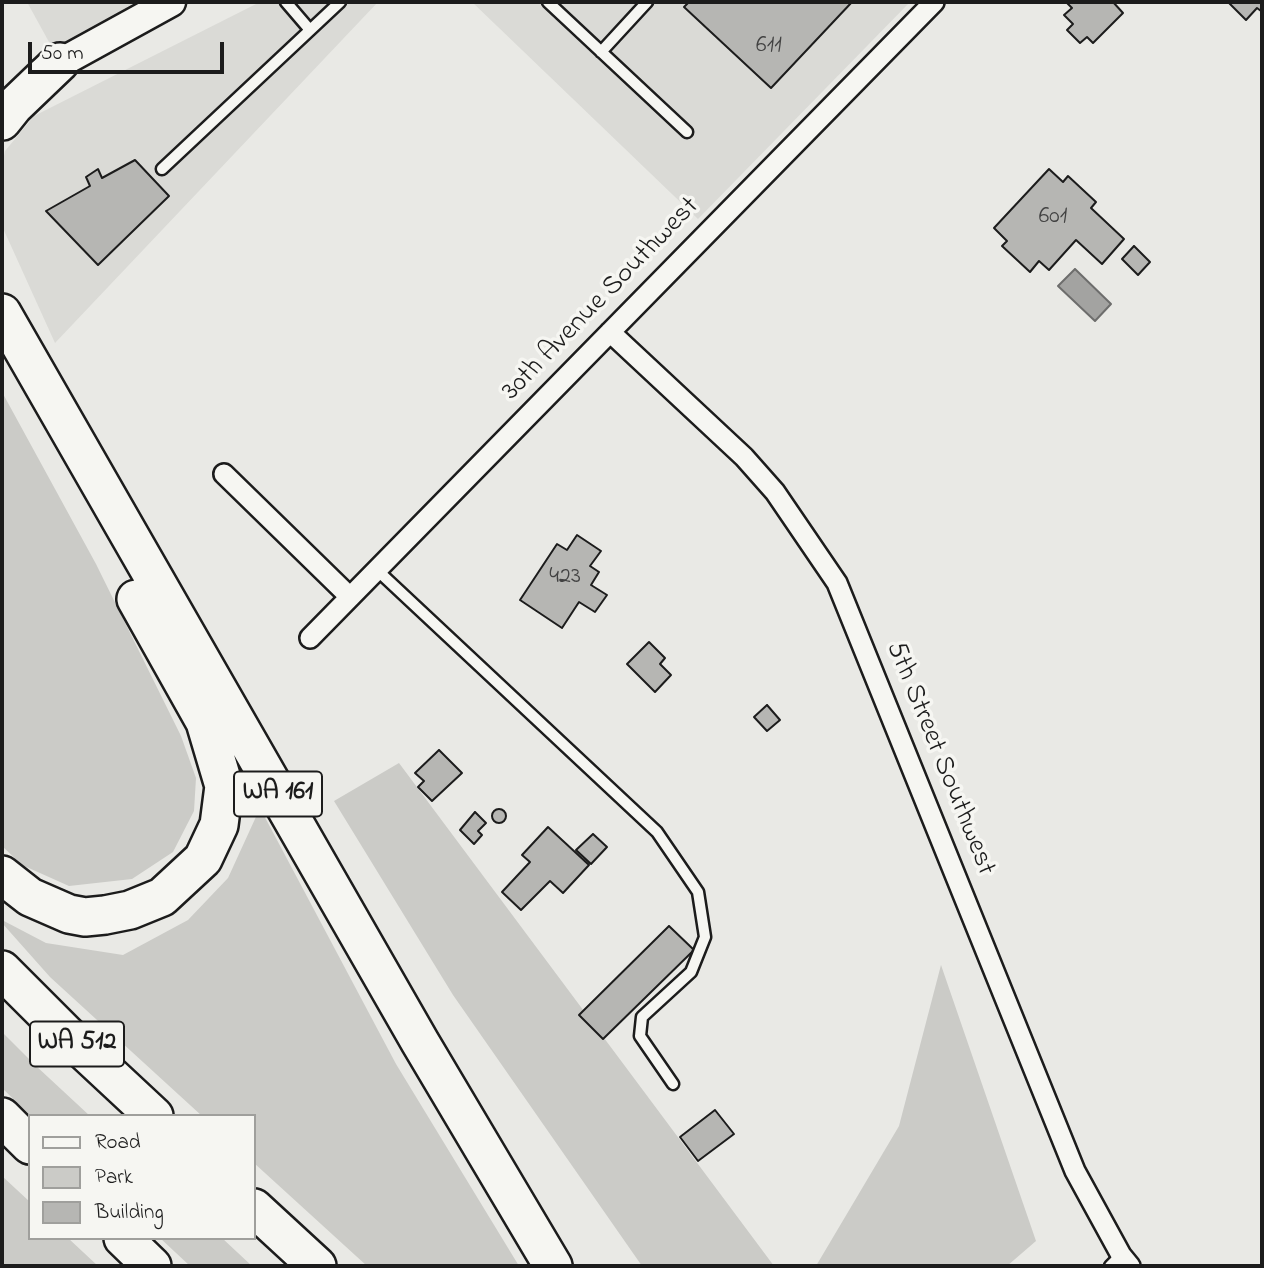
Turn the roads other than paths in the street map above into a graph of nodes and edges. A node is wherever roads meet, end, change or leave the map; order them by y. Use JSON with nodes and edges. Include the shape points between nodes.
{"nodes":[{"id":1,"x":171,"y":2,"type":"edge"},
{"id":2,"x":286,"y":2,"type":"edge"},
{"id":3,"x":340,"y":2,"type":"edge"},
{"id":4,"x":548,"y":2,"type":"edge"},
{"id":5,"x":647,"y":2,"type":"edge"},
{"id":6,"x":933,"y":2,"type":"edge"},
{"id":7,"x":310,"y":30,"type":"junction"},
{"id":8,"x":601,"y":51,"type":"junction"},
{"id":9,"x":60,"y":62,"type":"junction"},
{"id":10,"x":2,"y":96,"type":"edge"},
{"id":11,"x":2,"y":121,"type":"edge"},
{"id":12,"x":687,"y":132,"type":"dead end"},
{"id":13,"x":162,"y":169,"type":"dead end"},
{"id":14,"x":3,"y":315,"type":"edge"},
{"id":15,"x":610,"y":332,"type":"junction"},
{"id":16,"x":2,"y":356,"type":"edge"},
{"id":17,"x":224,"y":474,"type":"dead end"},
{"id":18,"x":377,"y":570,"type":"junction"},
{"id":19,"x":350,"y":597,"type":"junction"},
{"id":20,"x":310,"y":638,"type":"dead end"},
{"id":21,"x":2,"y":875,"type":"edge"},
{"id":22,"x":2,"y":970,"type":"edge"},
{"id":23,"x":673,"y":1084,"type":"dead end"},
{"id":24,"x":152,"y":1114,"type":"edge"},
{"id":25,"x":2,"y":1117,"type":"edge"},
{"id":26,"x":28,"y":1143,"type":"edge"},
{"id":27,"x":256,"y":1210,"type":"edge"},
{"id":28,"x":125,"y":1240,"type":"edge"},
{"id":29,"x":1120,"y":1263,"type":"edge"},
{"id":30,"x":152,"y":1266,"type":"edge"},
{"id":31,"x":317,"y":1266,"type":"edge"},
{"id":32,"x":553,"y":1266,"type":"edge"}],
"edges":[{"from":1,"to":9,"type":"street"},
{"from":2,"to":7,"type":"lane"},
{"from":3,"to":7,"type":"lane"},
{"from":4,"to":8,"type":"lane"},
{"from":5,"to":8,"type":"lane"},
{"from":6,"to":15,"type":"street","name":"30th Avenue Southwest"},
{"from":7,"to":13,"type":"lane"},
{"from":8,"to":12,"type":"lane"},
{"from":9,"to":10,"type":"street"},
{"from":9,"to":11,"type":"highway"},
{"from":14,"to":32,"type":"highway","number":"WA 161"},
{"from":15,"to":18,"type":"street","name":"30th Avenue Southwest"},
{"from":15,"to":29,"type":"street","name":"5th Street Southwest","via":[[744,457],[775,492],[837,583],[1075,1171]]},
{"from":16,"to":21,"type":"highway","via":[[205,722],[224,786],[219,825],[203,859],[173,889],[147,904],[105,915],[68,914],[30,897]]},
{"from":17,"to":19,"type":"street"},
{"from":18,"to":19,"type":"street","name":"30th Avenue Southwest"},
{"from":18,"to":23,"type":"lane","via":[[657,832],[698,892],[705,937],[691,972],[642,1017],[640,1036]]},
{"from":19,"to":20,"type":"street","name":"30th Avenue Southwest"},
{"from":22,"to":24,"type":"highway","number":"WA 512"},
{"from":25,"to":26,"type":"highway"},
{"from":27,"to":31,"type":"highway"},
{"from":28,"to":30,"type":"highway"}]}
